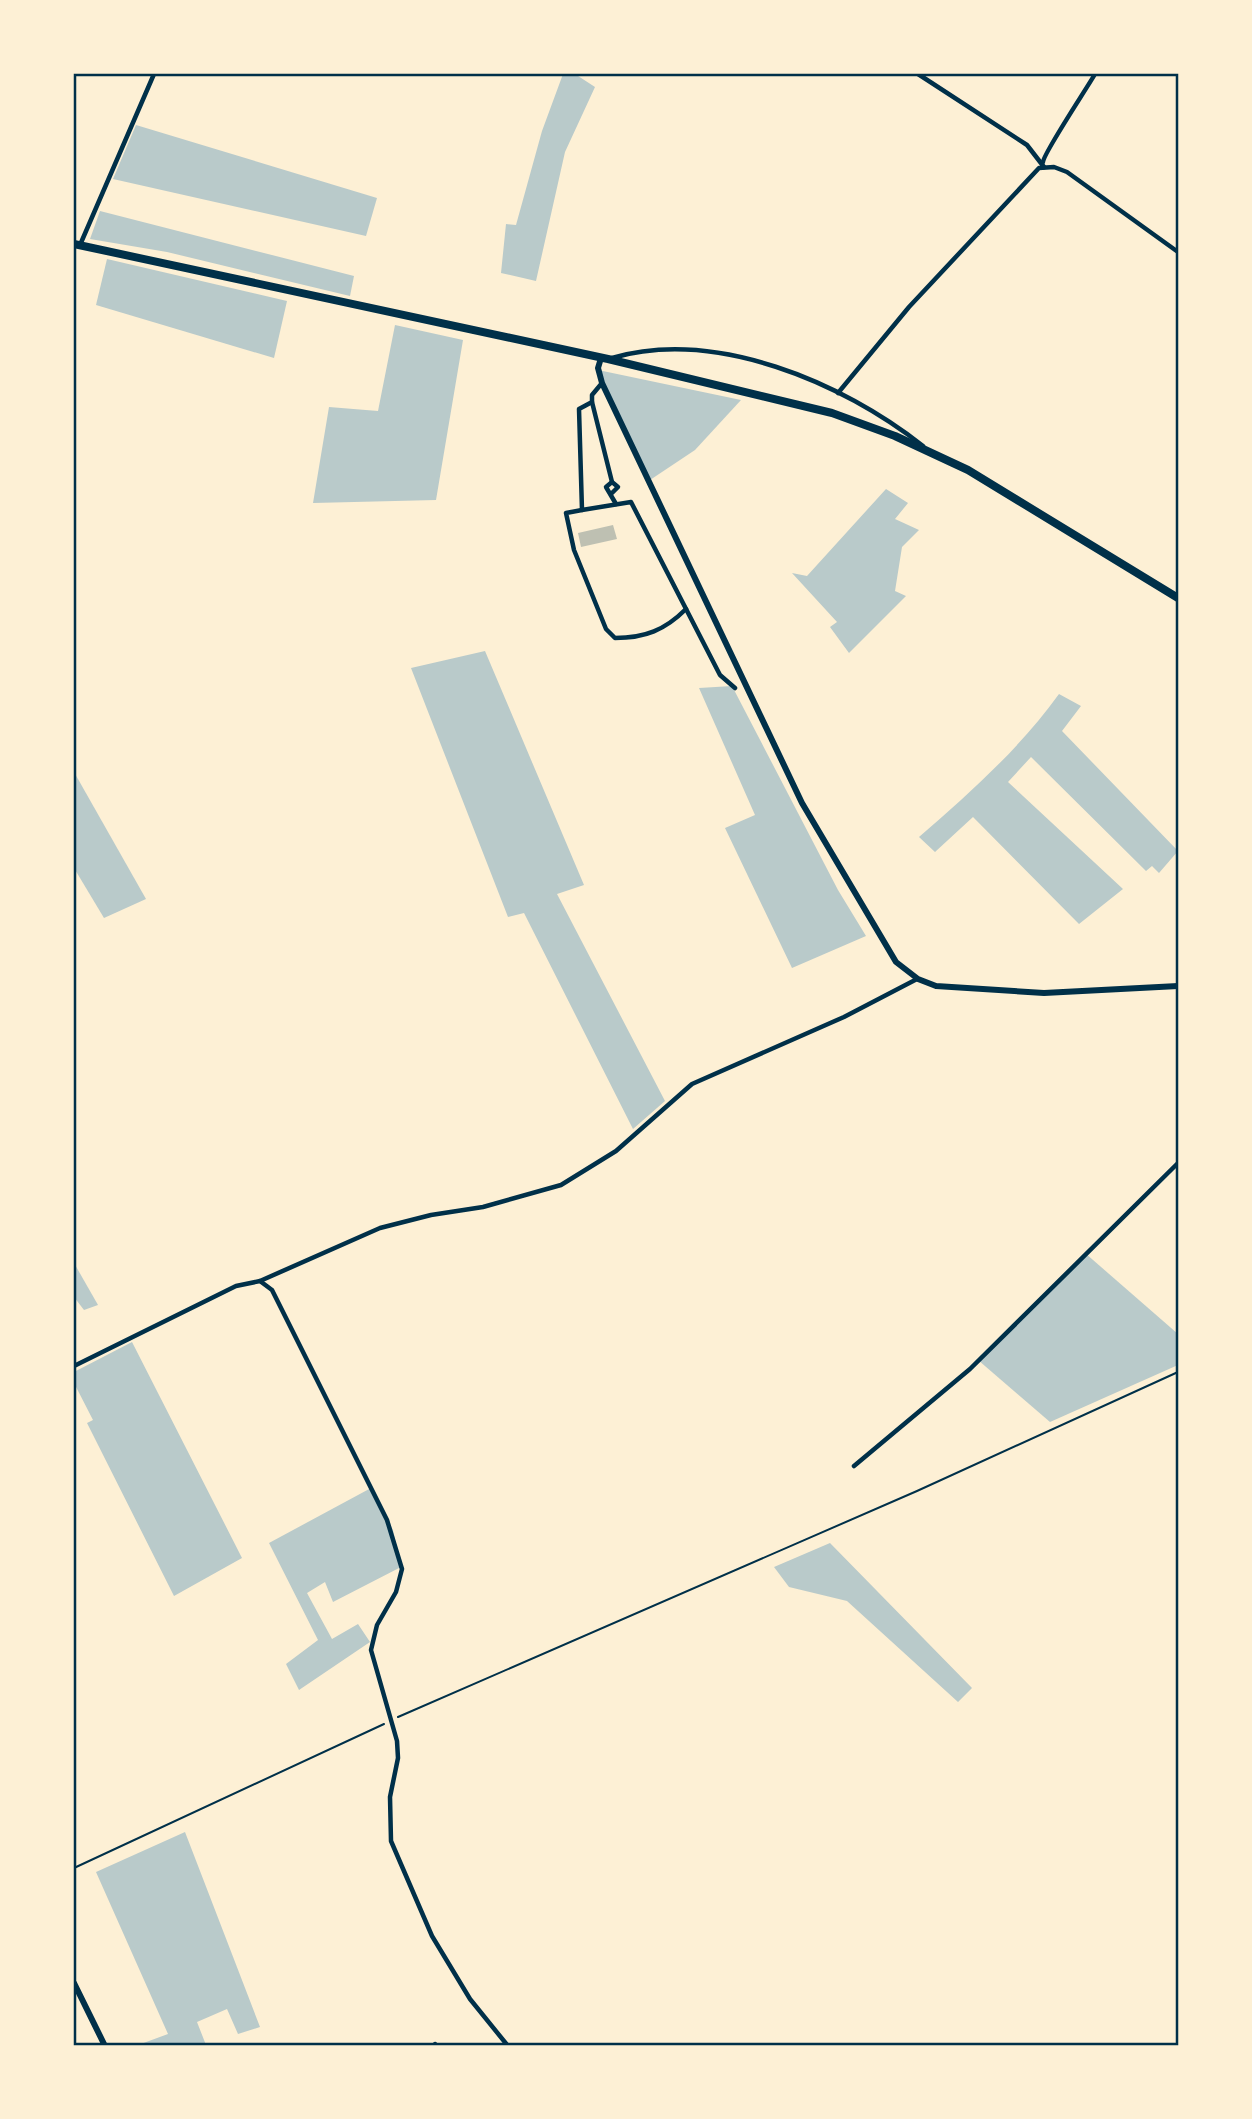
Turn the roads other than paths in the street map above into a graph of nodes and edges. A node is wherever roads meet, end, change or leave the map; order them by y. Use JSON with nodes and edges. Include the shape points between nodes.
{"nodes":[{"id":1,"x":154,"y":74,"type":"edge"},
{"id":2,"x":918,"y":74,"type":"edge"},
{"id":3,"x":1095,"y":74,"type":"edge"},
{"id":4,"x":1044,"y":167,"type":"junction"},
{"id":5,"x":77,"y":244,"type":"edge"},
{"id":6,"x":1178,"y":252,"type":"edge"},
{"id":7,"x":604,"y":359,"type":"junction"},
{"id":8,"x":602,"y":383,"type":"junction"},
{"id":9,"x":838,"y":393,"type":"junction"},
{"id":10,"x":592,"y":402,"type":"junction"},
{"id":11,"x":929,"y":451,"type":"junction"},
{"id":12,"x":616,"y":504,"type":"junction"},
{"id":13,"x":582,"y":510,"type":"junction"},
{"id":14,"x":1178,"y":598,"type":"edge"},
{"id":15,"x":686,"y":609,"type":"junction"},
{"id":16,"x":735,"y":688,"type":"dead end"},
{"id":17,"x":918,"y":979,"type":"junction"},
{"id":18,"x":1178,"y":986,"type":"edge"},
{"id":19,"x":1178,"y":1163,"type":"edge"},
{"id":20,"x":260,"y":1281,"type":"junction"},
{"id":21,"x":74,"y":1366,"type":"edge"},
{"id":22,"x":854,"y":1466,"type":"dead end"},
{"id":23,"x":74,"y":1983,"type":"edge"},
{"id":24,"x":105,"y":2046,"type":"edge"},
{"id":25,"x":508,"y":2046,"type":"edge"}],
"edges":[{"from":1,"to":5,"type":"street"},
{"from":2,"to":4,"type":"street","via":[[1034,151]]},
{"from":3,"to":4,"type":"street","via":[[1044,154]]},
{"from":4,"to":6,"type":"street","via":[[1067,172]]},
{"from":4,"to":9,"type":"street","via":[[1023,181]]},
{"from":5,"to":7,"type":"main road"},
{"from":7,"to":8,"type":"street","via":[[598,369]]},
{"from":7,"to":9,"type":"street","via":[[673,348],[748,357]]},
{"from":7,"to":11,"type":"main road","via":[[805,405]]},
{"from":8,"to":10,"type":"street"},
{"from":8,"to":17,"type":"street","via":[[802,803],[880,940],[896,962]]},
{"from":9,"to":11,"type":"street","via":[[893,423]]},
{"from":10,"to":12,"type":"street","via":[[612,482],[618,489],[612,493]]},
{"from":10,"to":13,"type":"street","via":[[579,409]]},
{"from":11,"to":14,"type":"main road","via":[[1006,492]]},
{"from":12,"to":13,"type":"street"},
{"from":12,"to":15,"type":"street","via":[[631,502]]},
{"from":13,"to":15,"type":"street","via":[[566,513],[574,550],[606,629],[615,638],[634,639],[656,632]]},
{"from":15,"to":16,"type":"street","via":[[720,675]]},
{"from":17,"to":18,"type":"street","via":[[936,986],[1012,992]]},
{"from":17,"to":20,"type":"street","via":[[692,1084],[616,1152],[561,1185],[380,1228]]},
{"from":19,"to":22,"type":"street","via":[[970,1369]]},
{"from":20,"to":21,"type":"street","via":[[236,1286]]},
{"from":20,"to":25,"type":"street","via":[[276,1298],[401,1557],[400,1580],[377,1625],[371,1650],[398,1758],[389,1827],[396,1856],[432,1936],[470,1999]]},
{"from":23,"to":24,"type":"street"}]}
